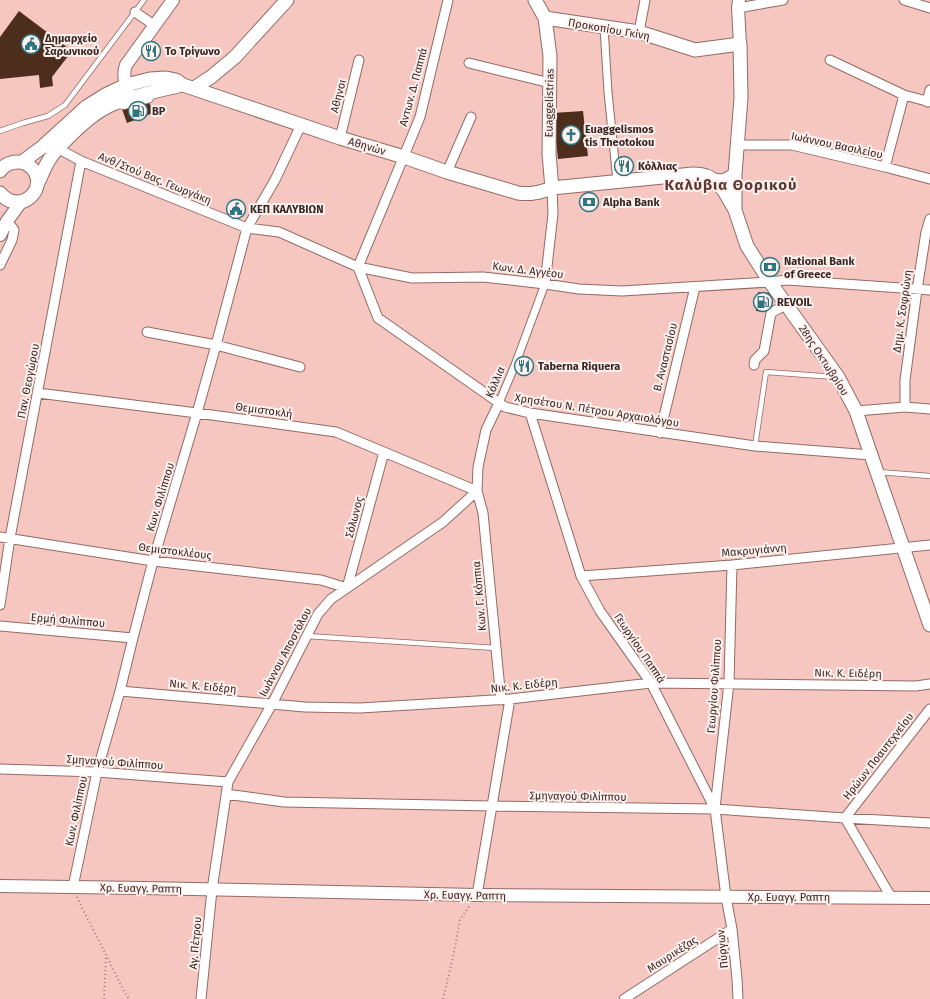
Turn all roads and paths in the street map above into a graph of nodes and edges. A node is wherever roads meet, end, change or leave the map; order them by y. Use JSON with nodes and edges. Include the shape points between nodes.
{"nodes":[{"id":1,"x":144,"y":0,"type":"edge"},
{"id":2,"x":173,"y":0,"type":"edge"},
{"id":3,"x":287,"y":0,"type":"edge"},
{"id":4,"x":448,"y":0,"type":"edge"},
{"id":5,"x":535,"y":0,"type":"edge"},
{"id":6,"x":645,"y":0,"type":"edge"},
{"id":7,"x":783,"y":0,"type":"edge"},
{"id":8,"x":904,"y":0,"type":"edge"},
{"id":9,"x":739,"y":4,"type":"edge"},
{"id":10,"x":930,"y":8,"type":"edge"},
{"id":11,"x":135,"y":12,"type":"junction"},
{"id":12,"x":545,"y":18,"type":"junction"},
{"id":13,"x":154,"y":25,"type":"junction"},
{"id":14,"x":604,"y":27,"type":"junction"},
{"id":15,"x":640,"y":32,"type":"junction"},
{"id":16,"x":740,"y":44,"type":"junction"},
{"id":17,"x":359,"y":60,"type":"dead end"},
{"id":18,"x":830,"y":60,"type":"dead end"},
{"id":19,"x":469,"y":64,"type":"dead end"},
{"id":20,"x":550,"y":83,"type":"junction"},
{"id":21,"x":126,"y":85,"type":"junction"},
{"id":22,"x":189,"y":86,"type":"junction"},
{"id":23,"x":930,"y":90,"type":"edge"},
{"id":24,"x":156,"y":91,"type":"junction"},
{"id":25,"x":904,"y":95,"type":"junction"},
{"id":26,"x":130,"y":98,"type":"junction"},
{"id":27,"x":929,"y":102,"type":"edge"},
{"id":28,"x":115,"y":104,"type":"junction"},
{"id":29,"x":471,"y":117,"type":"dead end"},
{"id":30,"x":301,"y":125,"type":"junction"},
{"id":31,"x":0,"y":131,"type":"edge"},
{"id":32,"x":340,"y":138,"type":"junction"},
{"id":33,"x":738,"y":145,"type":"junction"},
{"id":34,"x":57,"y":148,"type":"junction"},
{"id":35,"x":404,"y":157,"type":"junction"},
{"id":36,"x":80,"y":161,"type":"junction"},
{"id":37,"x":22,"y":162,"type":"junction"},
{"id":38,"x":886,"y":167,"type":"junction"},
{"id":39,"x":0,"y":170,"type":"edge"},
{"id":40,"x":447,"y":172,"type":"junction"},
{"id":41,"x":736,"y":174,"type":"junction"},
{"id":42,"x":712,"y":179,"type":"junction"},
{"id":43,"x":930,"y":179,"type":"edge"},
{"id":44,"x":617,"y":181,"type":"junction"},
{"id":45,"x":37,"y":185,"type":"junction"},
{"id":46,"x":552,"y":188,"type":"junction"},
{"id":47,"x":0,"y":193,"type":"edge"},
{"id":48,"x":21,"y":202,"type":"junction"},
{"id":49,"x":735,"y":210,"type":"junction"},
{"id":50,"x":930,"y":219,"type":"edge"},
{"id":51,"x":7,"y":221,"type":"junction"},
{"id":52,"x":247,"y":228,"type":"junction"},
{"id":53,"x":0,"y":235,"type":"edge"},
{"id":54,"x":0,"y":265,"type":"edge"},
{"id":55,"x":358,"y":267,"type":"junction"},
{"id":56,"x":770,"y":282,"type":"junction"},
{"id":57,"x":545,"y":284,"type":"junction"},
{"id":58,"x":695,"y":287,"type":"junction"},
{"id":59,"x":917,"y":290,"type":"junction"},
{"id":60,"x":930,"y":290,"type":"edge"},
{"id":61,"x":787,"y":304,"type":"junction"},
{"id":62,"x":147,"y":332,"type":"dead end"},
{"id":63,"x":216,"y":345,"type":"junction"},
{"id":64,"x":754,"y":365,"type":"dead end"},
{"id":65,"x":300,"y":367,"type":"dead end"},
{"id":66,"x":838,"y":377,"type":"junction"},
{"id":67,"x":38,"y":394,"type":"junction"},
{"id":68,"x":499,"y":403,"type":"junction"},
{"id":69,"x":905,"y":407,"type":"junction"},
{"id":70,"x":930,"y":409,"type":"edge"},
{"id":71,"x":856,"y":411,"type":"junction"},
{"id":72,"x":198,"y":413,"type":"junction"},
{"id":73,"x":530,"y":413,"type":"junction"},
{"id":74,"x":660,"y":433,"type":"junction"},
{"id":75,"x":755,"y":446,"type":"junction"},
{"id":76,"x":384,"y":452,"type":"junction"},
{"id":77,"x":870,"y":456,"type":"junction"},
{"id":78,"x":876,"y":472,"type":"junction"},
{"id":79,"x":930,"y":476,"type":"edge"},
{"id":80,"x":477,"y":491,"type":"junction"},
{"id":81,"x":0,"y":537,"type":"edge"},
{"id":82,"x":10,"y":538,"type":"junction"},
{"id":83,"x":930,"y":546,"type":"edge"},
{"id":84,"x":904,"y":548,"type":"junction"},
{"id":85,"x":153,"y":561,"type":"junction"},
{"id":86,"x":732,"y":565,"type":"junction"},
{"id":87,"x":581,"y":576,"type":"junction"},
{"id":88,"x":347,"y":588,"type":"junction"},
{"id":89,"x":0,"y":605,"type":"edge"},
{"id":90,"x":930,"y":625,"type":"edge"},
{"id":91,"x":0,"y":626,"type":"edge"},
{"id":92,"x":306,"y":636,"type":"junction"},
{"id":93,"x":133,"y":638,"type":"junction"},
{"id":94,"x":496,"y":648,"type":"junction"},
{"id":95,"x":651,"y":683,"type":"junction"},
{"id":96,"x":729,"y":683,"type":"junction"},
{"id":97,"x":930,"y":684,"type":"edge"},
{"id":98,"x":120,"y":691,"type":"junction"},
{"id":99,"x":506,"y":699,"type":"junction"},
{"id":100,"x":272,"y":704,"type":"junction"},
{"id":101,"x":930,"y":709,"type":"edge"},
{"id":102,"x":0,"y":769,"type":"edge"},
{"id":103,"x":97,"y":772,"type":"junction"},
{"id":104,"x":228,"y":782,"type":"junction"},
{"id":105,"x":226,"y":794,"type":"junction"},
{"id":106,"x":492,"y":806,"type":"junction"},
{"id":107,"x":715,"y":809,"type":"junction"},
{"id":108,"x":845,"y":818,"type":"junction"},
{"id":109,"x":930,"y":823,"type":"edge"},
{"id":110,"x":0,"y":886,"type":"edge"},
{"id":111,"x":73,"y":887,"type":"junction"},
{"id":112,"x":212,"y":890,"type":"junction"},
{"id":113,"x":477,"y":895,"type":"junction"},
{"id":114,"x":726,"y":897,"type":"junction"},
{"id":115,"x":891,"y":897,"type":"junction"},
{"id":116,"x":930,"y":898,"type":"edge"},
{"id":117,"x":732,"y":929,"type":"junction"},
{"id":118,"x":106,"y":955,"type":"junction"},
{"id":119,"x":104,"y":999,"type":"edge"},
{"id":120,"x":129,"y":999,"type":"edge"},
{"id":121,"x":201,"y":999,"type":"edge"},
{"id":122,"x":443,"y":999,"type":"edge"},
{"id":123,"x":624,"y":999,"type":"edge"},
{"id":124,"x":738,"y":999,"type":"edge"}],
"edges":[{"from":1,"to":11,"type":"lane"},
{"from":2,"to":13,"type":"street"},
{"from":3,"to":22,"type":"main road","via":[[235,57],[211,77]]},
{"from":4,"to":35,"type":"street","name":"Αντων. Δ. Παππά","via":[[420,117]]},
{"from":5,"to":12,"type":"main road"},
{"from":6,"to":15,"type":"street"},
{"from":7,"to":9,"type":"street"},
{"from":8,"to":10,"type":"street"},
{"from":9,"to":16,"type":"street"},
{"from":11,"to":13,"type":"street"},
{"from":11,"to":31,"type":"lane","via":[[65,105],[48,116]]},
{"from":12,"to":14,"type":"main road","name":"Προκοπίου Γκίνη"},
{"from":12,"to":20,"type":"main road","name":"Euaggelistrias","via":[[550,56]]},
{"from":13,"to":21,"type":"street","via":[[126,65]]},
{"from":14,"to":15,"type":"main road","name":"Προκοπίου Γκίνη"},
{"from":14,"to":44,"type":"street"},
{"from":15,"to":16,"type":"main road","name":"Προκοπίου Γκίνη","via":[[695,50]]},
{"from":16,"to":33,"type":"main road","via":[[741,98]]},
{"from":17,"to":32,"type":"street","name":"Αθηνοι"},
{"from":18,"to":25,"type":"street"},
{"from":19,"to":20,"type":"street"},
{"from":20,"to":46,"type":"main road","name":"Euaggelistrias","via":[[549,154]]},
{"from":21,"to":22,"type":"main road","name":"Αθηνών","via":[[166,78]]},
{"from":21,"to":26,"type":"street"},
{"from":21,"to":37,"type":"main road","name":"Αθηνών","via":[[86,107]]},
{"from":22,"to":24,"type":"main road"},
{"from":22,"to":30,"type":"main road","name":"Αθηνών"},
{"from":23,"to":27,"type":"street"},
{"from":24,"to":26,"type":"main road"},
{"from":24,"to":28,"type":"lane","via":[[150,100],[123,107]]},
{"from":25,"to":27,"type":"street"},
{"from":25,"to":38,"type":"street"},
{"from":26,"to":28,"type":"main road"},
{"from":28,"to":34,"type":"main road","via":[[85,122]]},
{"from":29,"to":40,"type":"street"},
{"from":30,"to":32,"type":"main road","name":"Αθηνών"},
{"from":30,"to":52,"type":"street","name":"Κων. Φιλίππου","via":[[275,180]]},
{"from":32,"to":35,"type":"main road","name":"Αθηνών"},
{"from":33,"to":38,"type":"street","name":"Ιωάννου Βασιλείου","via":[[792,146]]},
{"from":33,"to":41,"type":"main road"},
{"from":34,"to":36,"type":"street","name":"Ανθ/Στού Βας. Γεωργάκη"},
{"from":34,"to":45,"type":"main road"},
{"from":35,"to":40,"type":"main road","name":"Αθηνών"},
{"from":35,"to":55,"type":"street","name":"Αντων. Δ. Παππά"},
{"from":36,"to":52,"type":"street","name":"Ανθ/Στού Βας. Γεωργάκη"},
{"from":36,"to":67,"type":"street","name":"Παν. Θεογώρου"},
{"from":37,"to":39,"type":"main road","via":[[7,164]]},
{"from":37,"to":45,"type":"main road","via":[[34,170]]},
{"from":38,"to":43,"type":"street","name":"Ιωάννου Βασιλείου"},
{"from":40,"to":46,"type":"main road","name":"Αθηνών","via":[[518,193],[536,193]]},
{"from":41,"to":42,"type":"main road","via":[[724,181]]},
{"from":41,"to":49,"type":"main road"},
{"from":42,"to":44,"type":"main road","name":"Αθηνών","via":[[693,174]]},
{"from":42,"to":49,"type":"main road","name":"28ης Οκτωβρίου","via":[[724,191]]},
{"from":44,"to":46,"type":"main road","name":"Αθηνών"},
{"from":45,"to":48,"type":"main road","via":[[29,199]]},
{"from":46,"to":57,"type":"street","via":[[553,214]]},
{"from":47,"to":48,"type":"main road","via":[[13,202]]},
{"from":48,"to":51,"type":"street"},
{"from":49,"to":56,"type":"main road","name":"28ης Οκτωβρίου","via":[[747,246]]},
{"from":50,"to":59,"type":"street","name":"Δημ. Κ. Σοφρώνη"},
{"from":51,"to":53,"type":"street"},
{"from":51,"to":54,"type":"street","via":[[14,230]]},
{"from":52,"to":55,"type":"street","name":"Ανθ/Στού Βας. Γεωργάκη","via":[[279,232]]},
{"from":52,"to":63,"type":"street","name":"Κων. Φιλίππου"},
{"from":55,"to":57,"type":"street","name":"Κων. Δ. Αγγέου","via":[[412,278],[483,277]]},
{"from":55,"to":68,"type":"street","name":"Χρησέτου Ν. Πέτρου Αρχαιολόγου","via":[[378,318]]},
{"from":56,"to":58,"type":"street","name":"Κων. Δ. Αγγέου"},
{"from":56,"to":59,"type":"street","name":"Κων. Δ. Αγγέου","via":[[787,280]]},
{"from":56,"to":61,"type":"main road","name":"28ης Οκτωβρίου"},
{"from":57,"to":58,"type":"street","name":"Κων. Δ. Αγγέου","via":[[622,291]]},
{"from":57,"to":68,"type":"street","name":"Κόλλια"},
{"from":58,"to":74,"type":"street","name":"Β. Αναστασίου"},
{"from":59,"to":60,"type":"street","name":"Κων. Δ. Αγγέου"},
{"from":59,"to":69,"type":"street","name":"Δημ. Κ. Σοφρώνη","via":[[905,380]]},
{"from":61,"to":64,"type":"street","via":[[772,313],[764,351],[755,360]]},
{"from":61,"to":66,"type":"main road","name":"28ης Οκτωβρίου"},
{"from":62,"to":63,"type":"street"},
{"from":63,"to":65,"type":"street"},
{"from":63,"to":72,"type":"street","name":"Κων. Φιλίππου"},
{"from":66,"to":71,"type":"main road","name":"28ης Οκτωβρίου"},
{"from":66,"to":75,"type":"lane","via":[[766,372]]},
{"from":67,"to":72,"type":"street","name":"Θεμιστοκλή"},
{"from":67,"to":82,"type":"street","name":"Παν. Θεογώρου"},
{"from":68,"to":73,"type":"street","name":"Χρησέτου Ν. Πέτρου Αρχαιολόγου"},
{"from":68,"to":80,"type":"street","name":"Κόλλια","via":[[486,430],[478,468]]},
{"from":69,"to":70,"type":"street"},
{"from":69,"to":71,"type":"street"},
{"from":71,"to":77,"type":"main road","name":"28ης Οκτωβρίου"},
{"from":72,"to":76,"type":"street","name":"Θεμιστοκλή","via":[[336,432]]},
{"from":72,"to":85,"type":"street","name":"Κων. Φιλίππου"},
{"from":73,"to":74,"type":"street","name":"Χρησέτου Ν. Πέτρου Αρχαιολόγου"},
{"from":73,"to":87,"type":"street","name":"Γεωργίου Παππά"},
{"from":74,"to":75,"type":"street","name":"Χρησέτου Ν. Πέτρου Αρχαιολόγου"},
{"from":75,"to":77,"type":"street","name":"Χρησέτου Ν. Πέτρου Αρχαιολόγου"},
{"from":76,"to":80,"type":"street","name":"Θεμιστοκλή"},
{"from":76,"to":88,"type":"street","name":"Σόλωνος"},
{"from":77,"to":78,"type":"main road","name":"28ης Οκτωβρίου"},
{"from":78,"to":79,"type":"lane"},
{"from":78,"to":84,"type":"main road","name":"28ης Οκτωβρίου"},
{"from":80,"to":88,"type":"street","name":"Ιωάννου Αποστόλου","via":[[443,522]]},
{"from":80,"to":94,"type":"street","name":"Κων. Γ. Κόππια","via":[[483,513]]},
{"from":81,"to":82,"type":"street","name":"Θεμιστοκλέους"},
{"from":82,"to":85,"type":"street","name":"Θεμιστοκλέους"},
{"from":82,"to":89,"type":"street","name":"Παν. Θεογώρου"},
{"from":83,"to":84,"type":"street","name":"Μακρυγιάννη"},
{"from":84,"to":86,"type":"street","name":"Μακρυγιάννη"},
{"from":84,"to":90,"type":"main road","name":"28ης Οκτωβρίου"},
{"from":85,"to":88,"type":"street","name":"Θεμιστοκλέους","via":[[321,580]]},
{"from":85,"to":93,"type":"street","name":"Κων. Φιλίππου"},
{"from":86,"to":87,"type":"street","name":"Μακρυγιάννη"},
{"from":86,"to":96,"type":"street","name":"Γεωργίου Φιλίππου"},
{"from":87,"to":95,"type":"street","name":"Γεωργίου Παππά","via":[[600,611]]},
{"from":88,"to":92,"type":"street","name":"Ιωάννου Αποστόλου","via":[[331,599],[318,614]]},
{"from":91,"to":93,"type":"street","name":"Ερμή Φιλίππου"},
{"from":92,"to":94,"type":"lane"},
{"from":92,"to":100,"type":"street","name":"Ιωάννου Αποστόλου"},
{"from":93,"to":98,"type":"street","name":"Κων. Φιλίππου"},
{"from":94,"to":99,"type":"street","name":"Κων. Γ. Κόππια"},
{"from":95,"to":96,"type":"street","name":"Νικ. Κ. Ειδέρη"},
{"from":95,"to":99,"type":"street","name":"Νικ. Κ. Ειδέρη"},
{"from":95,"to":107,"type":"street","name":"Γεωργίου Παππά"},
{"from":96,"to":97,"type":"street","name":"Νικ. Κ. Ειδέρη","via":[[916,686]]},
{"from":96,"to":107,"type":"street","name":"Γεωργίου Φιλίππου"},
{"from":98,"to":100,"type":"street","name":"Νικ. Κ. Ειδέρη"},
{"from":98,"to":103,"type":"street","name":"Κων. Φιλίππου"},
{"from":99,"to":100,"type":"street","name":"Νικ. Κ. Ειδέρη","via":[[360,708]]},
{"from":99,"to":106,"type":"street","name":"Κων. Γ. Κόππια"},
{"from":100,"to":104,"type":"street","name":"Ιωάννου Αποστόλου"},
{"from":101,"to":108,"type":"street","name":"Ηρώων Ποαυτεχνείου"},
{"from":102,"to":103,"type":"street","name":"Σμηναγού Φιλίππου"},
{"from":103,"to":104,"type":"street","name":"Σμηναγού Φιλίππου"},
{"from":103,"to":111,"type":"street","name":"Κων. Φιλίππου"},
{"from":104,"to":105,"type":"street","name":"Ιωάννου Αποστόλου"},
{"from":105,"to":106,"type":"street","name":"Σμηναγού Φιλίππου","via":[[284,802]]},
{"from":105,"to":112,"type":"street","name":"Ιωάννου Αποστόλου"},
{"from":106,"to":107,"type":"street","name":"Σμηναγού Φιλίππου"},
{"from":106,"to":113,"type":"street","name":"Κων. Γ. Κόππια"},
{"from":107,"to":108,"type":"street","name":"Σμηναγού Φιλίππου"},
{"from":107,"to":114,"type":"street","name":"Γεωργίου Παππά"},
{"from":108,"to":109,"type":"street","name":"Σμηναγού Φιλίππου"},
{"from":108,"to":115,"type":"street"},
{"from":110,"to":111,"type":"street","name":"Χρ. Ευαγγ. Ραπτη"},
{"from":111,"to":112,"type":"street","name":"Χρ. Ευαγγ. Ραπτη"},
{"from":111,"to":118,"type":"path"},
{"from":112,"to":113,"type":"street","name":"Χρ. Ευαγγ. Ραπτη"},
{"from":112,"to":121,"type":"street","name":"Αγ. Πέτρου"},
{"from":113,"to":114,"type":"street","name":"Χρ. Ευαγγ. Ραπτη"},
{"from":113,"to":122,"type":"path","via":[[460,920]]},
{"from":114,"to":115,"type":"street","name":"Χρ. Ευαγγ. Ραπτη"},
{"from":114,"to":117,"type":"street","name":"Πύργων"},
{"from":115,"to":116,"type":"street","name":"Χρ. Ευαγγ. Ραπτη"},
{"from":117,"to":123,"type":"street","name":"Μαυρικέζας"},
{"from":117,"to":124,"type":"street","name":"Πύργων"},
{"from":118,"to":119,"type":"path"},
{"from":118,"to":120,"type":"path"}]}
